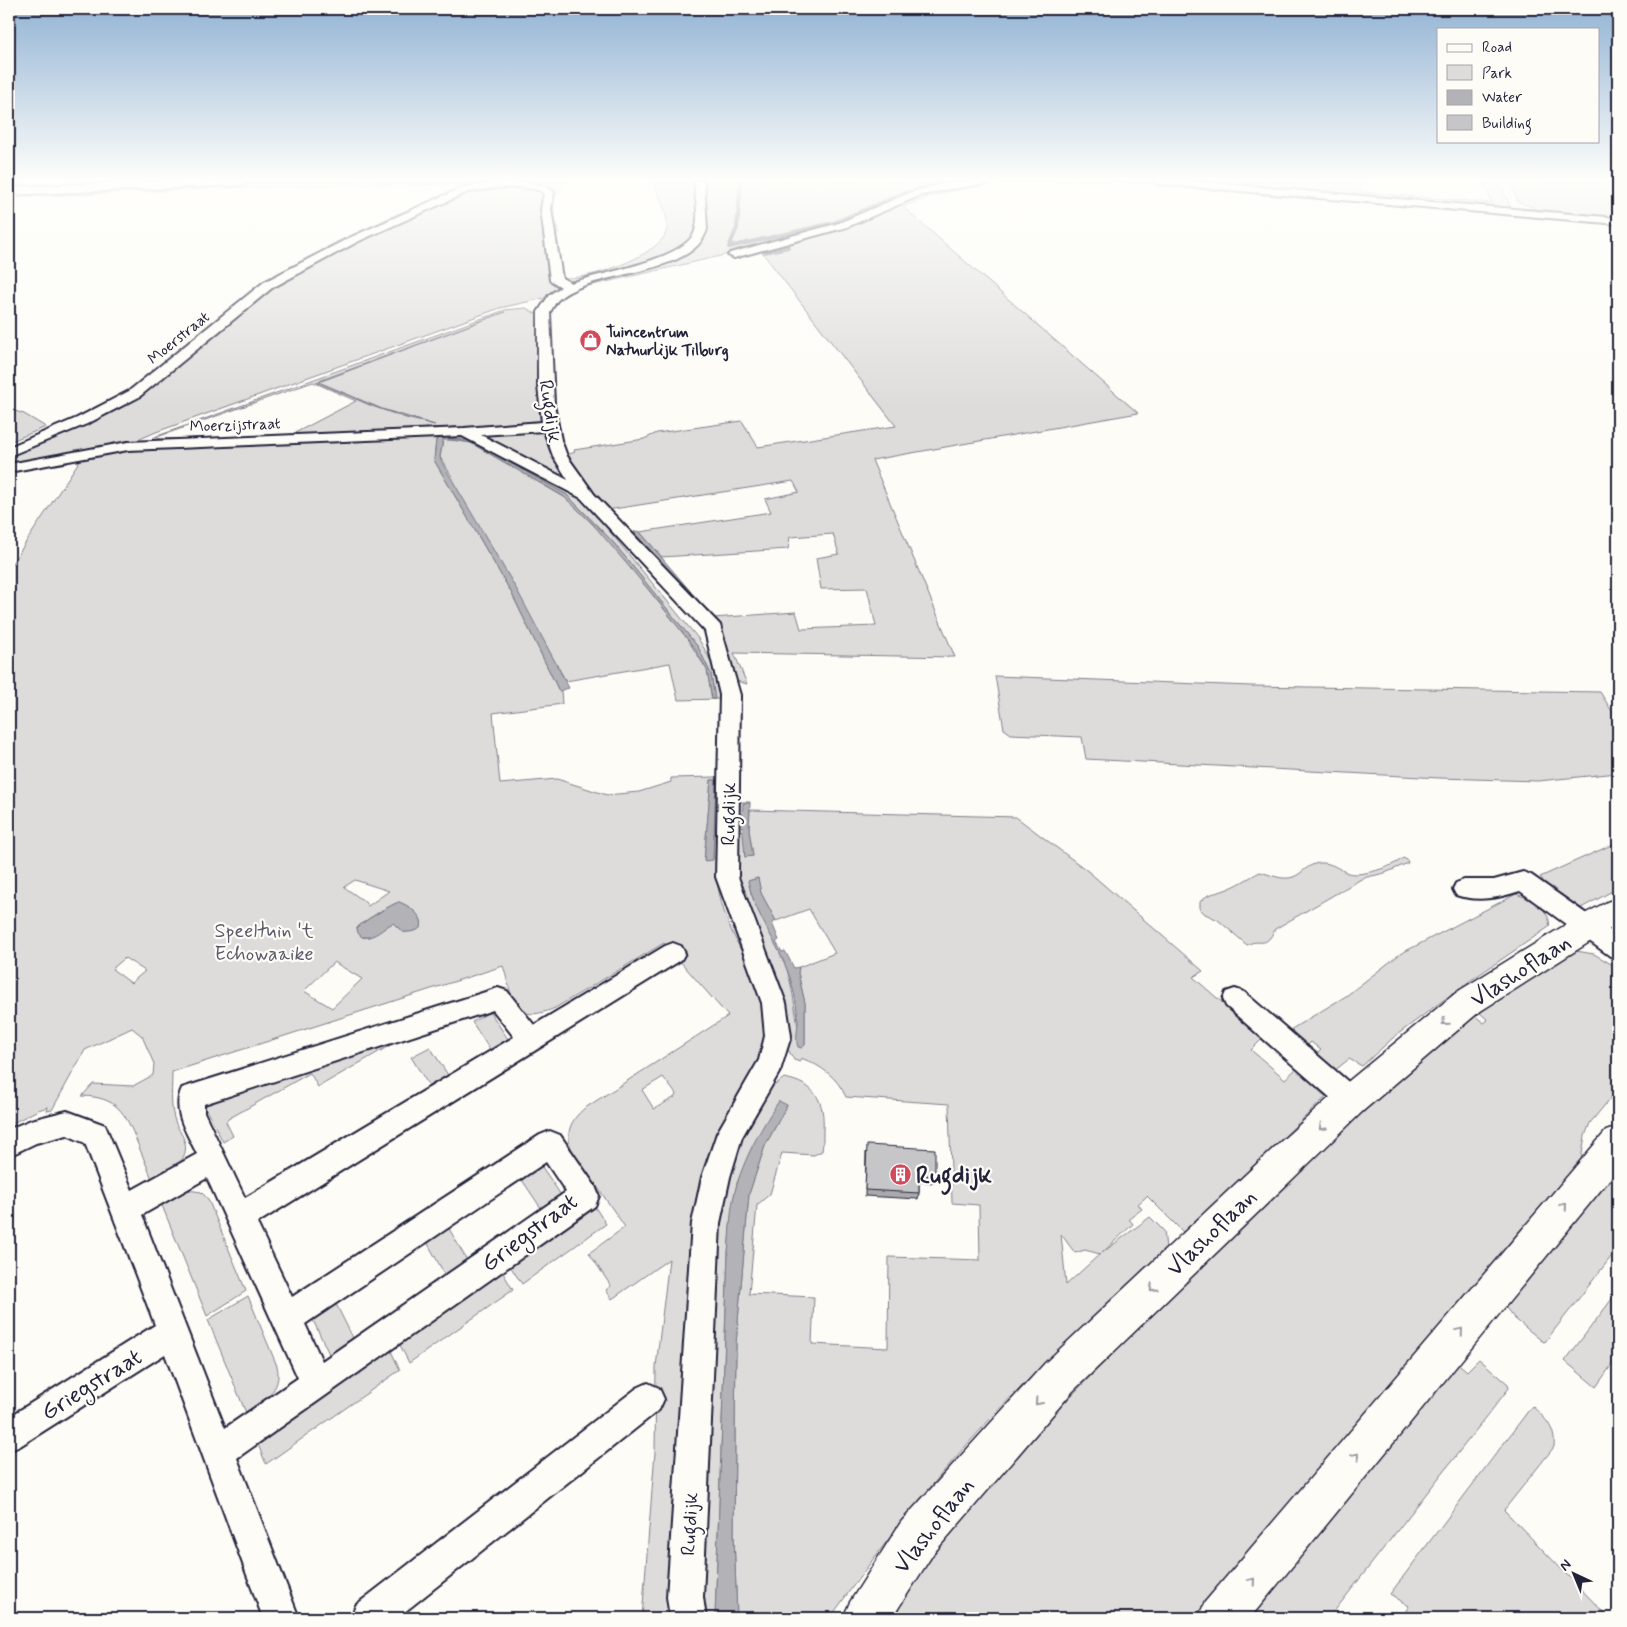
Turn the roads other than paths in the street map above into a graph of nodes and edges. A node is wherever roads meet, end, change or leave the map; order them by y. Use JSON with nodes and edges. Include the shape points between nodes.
{"nodes":[{"id":1,"x":321,"y":257,"type":"edge"},
{"id":2,"x":553,"y":257,"type":"edge"},
{"id":3,"x":672,"y":257,"type":"edge"},
{"id":4,"x":570,"y":287,"type":"junction"},
{"id":5,"x":551,"y":426,"type":"junction"},
{"id":6,"x":464,"y":432,"type":"junction"},
{"id":7,"x":9,"y":452,"type":"edge"},
{"id":8,"x":9,"y":468,"type":"edge"},
{"id":9,"x":588,"y":496,"type":"junction"},
{"id":10,"x":1464,"y":890,"type":"dead end"},
{"id":11,"x":1618,"y":910,"type":"edge"},
{"id":12,"x":1586,"y":928,"type":"junction"},
{"id":13,"x":1618,"y":949,"type":"edge"},
{"id":14,"x":673,"y":953,"type":"dead end"},
{"id":15,"x":1235,"y":999,"type":"dead end"},
{"id":16,"x":531,"y":1040,"type":"junction"},
{"id":17,"x":1351,"y":1100,"type":"junction"},
{"id":18,"x":1618,"y":1142,"type":"edge"},
{"id":19,"x":9,"y":1143,"type":"edge"},
{"id":20,"x":214,"y":1158,"type":"junction"},
{"id":21,"x":126,"y":1210,"type":"junction"},
{"id":22,"x":240,"y":1217,"type":"junction"},
{"id":23,"x":286,"y":1319,"type":"junction"},
{"id":24,"x":172,"y":1332,"type":"junction"},
{"id":25,"x":316,"y":1383,"type":"junction"},
{"id":26,"x":648,"y":1398,"type":"dead end"},
{"id":27,"x":9,"y":1435,"type":"edge"},
{"id":28,"x":218,"y":1452,"type":"junction"},
{"id":29,"x":281,"y":1618,"type":"edge"},
{"id":30,"x":369,"y":1618,"type":"edge"},
{"id":31,"x":688,"y":1618,"type":"edge"},
{"id":32,"x":866,"y":1618,"type":"edge"},
{"id":33,"x":1221,"y":1618,"type":"edge"}],
"edges":[{"from":1,"to":7,"type":"street","name":"Moerstraat","via":[[268,285],[134,394],[82,421]]},
{"from":2,"to":4,"type":"street","name":"Moerstraat","via":[[556,280]]},
{"from":3,"to":4,"type":"street","name":"Rugdijk"},
{"from":4,"to":5,"type":"street","name":"Rugdijk","via":[[550,299],[544,312],[546,394]]},
{"from":5,"to":6,"type":"street","name":"Moerzijstraat"},
{"from":5,"to":9,"type":"street","name":"Rugdijk","via":[[559,454]]},
{"from":6,"to":8,"type":"street","name":"Moerzijstraat","via":[[128,446]]},
{"from":6,"to":9,"type":"street","name":"Moerzijstraat"},
{"from":9,"to":31,"type":"street","name":"Rugdijk","via":[[714,629],[730,695],[727,877],[774,1003],[778,1036],[771,1063],[730,1132],[706,1223],[685,1597]]},
{"from":10,"to":12,"type":"street","via":[[1483,892],[1523,881]]},
{"from":11,"to":12,"type":"street","name":"Vlashoflaan"},
{"from":12,"to":13,"type":"street"},
{"from":12,"to":17,"type":"street","name":"Vlashoflaan","one_way":true,"via":[[1468,1002]]},
{"from":14,"to":16,"type":"street"},
{"from":15,"to":17,"type":"street"},
{"from":16,"to":20,"type":"street","via":[[498,998],[191,1096],[191,1112]]},
{"from":16,"to":22,"type":"street"},
{"from":17,"to":32,"type":"street","name":"Vlashoflaan","one_way":true,"via":[[1059,1377],[917,1538]]},
{"from":33,"to":18,"type":"street","one_way":true},
{"from":19,"to":21,"type":"street","via":[[31,1132],[67,1123],[95,1134]]},
{"from":20,"to":21,"type":"street"},
{"from":20,"to":22,"type":"street"},
{"from":21,"to":24,"type":"street"},
{"from":22,"to":23,"type":"street"},
{"from":23,"to":25,"type":"street"},
{"from":23,"to":25,"type":"street","name":"Griegstraat","via":[[550,1144],[585,1196]]},
{"from":24,"to":27,"type":"street","name":"Griegstraat"},
{"from":24,"to":28,"type":"street"},
{"from":25,"to":28,"type":"street","name":"Griegstraat"},
{"from":26,"to":30,"type":"street"},
{"from":28,"to":29,"type":"street"}]}
